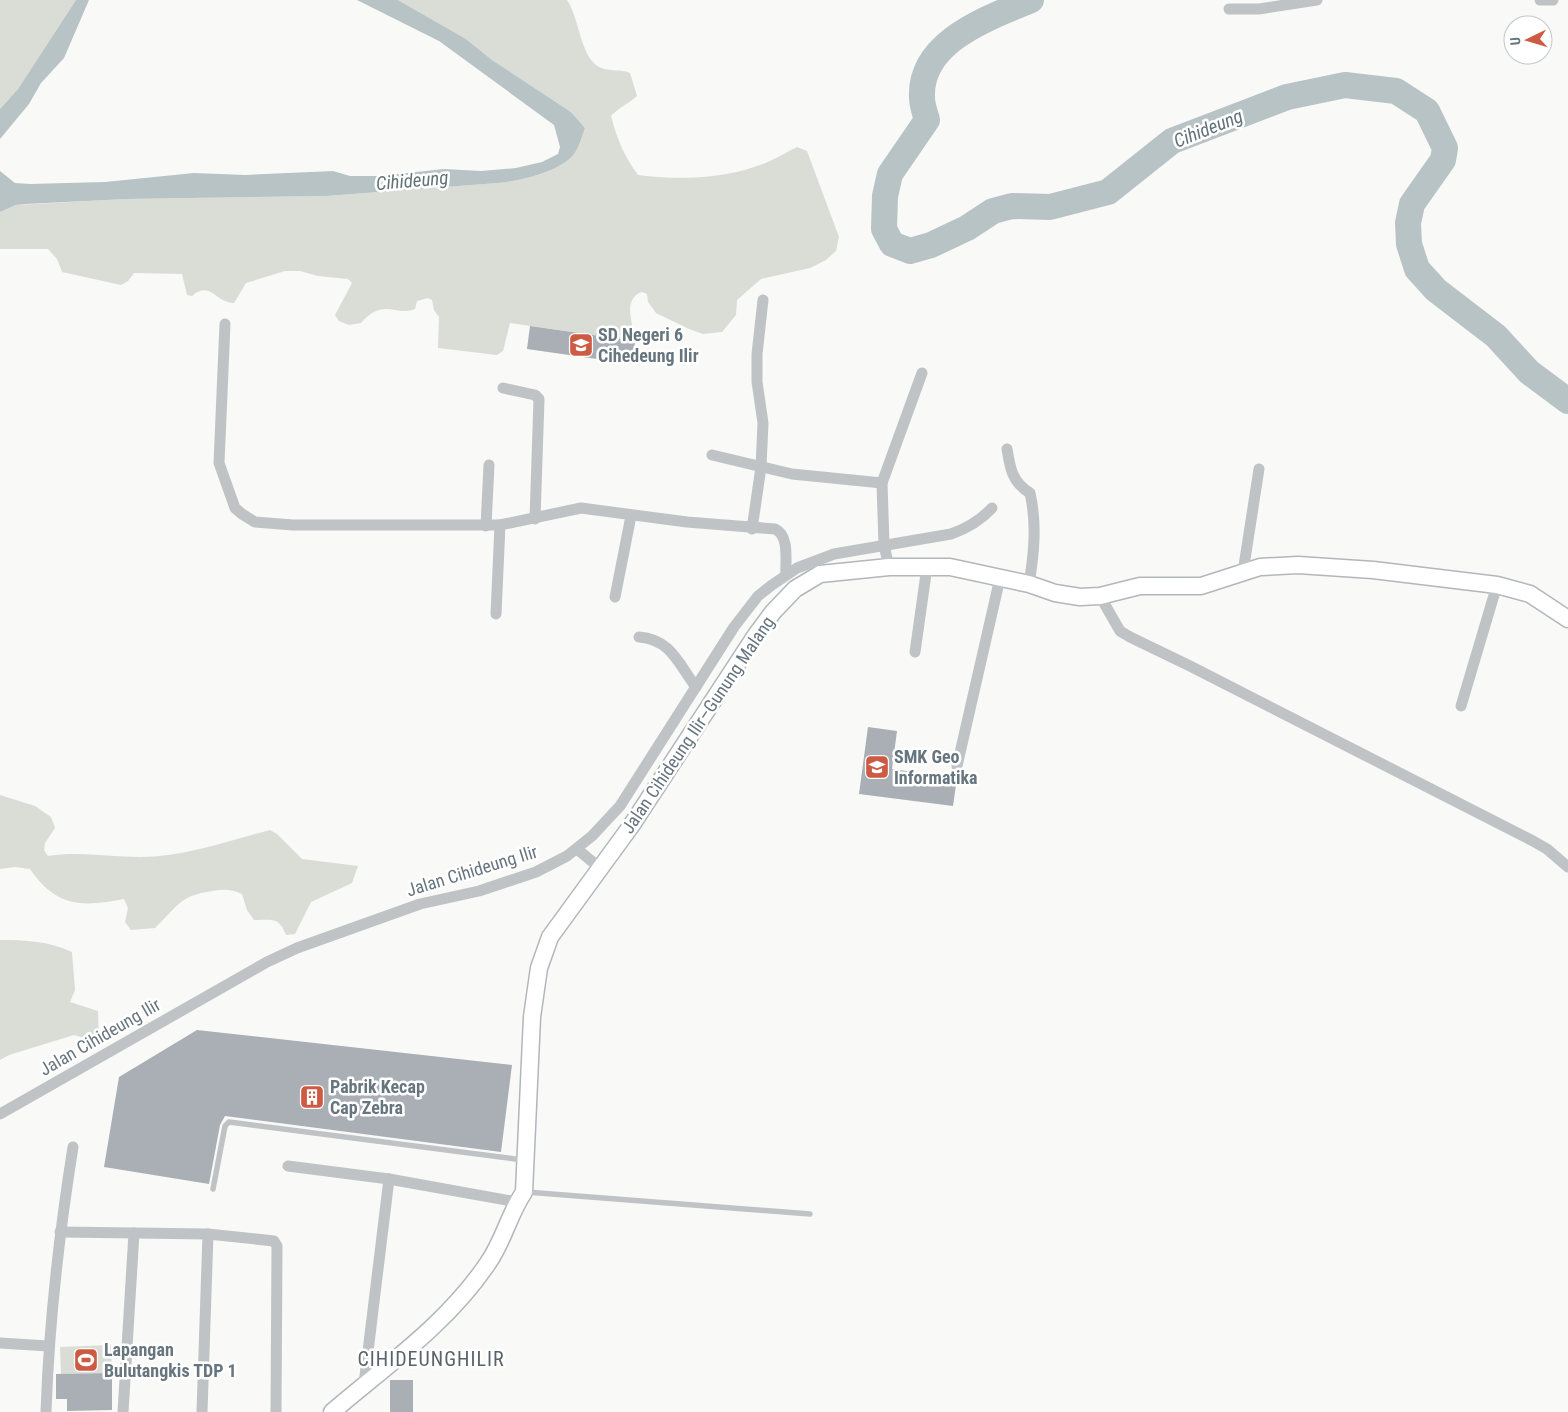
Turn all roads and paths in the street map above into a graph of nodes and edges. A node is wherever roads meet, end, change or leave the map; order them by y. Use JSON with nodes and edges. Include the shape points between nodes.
{"nodes":[{"id":1,"x":1317,"y":0,"type":"edge"},
{"id":2,"x":1540,"y":0,"type":"edge"},
{"id":3,"x":1553,"y":0,"type":"edge"},
{"id":4,"x":1228,"y":9,"type":"dead end"},
{"id":5,"x":763,"y":300,"type":"dead end"},
{"id":6,"x":225,"y":324,"type":"dead end"},
{"id":7,"x":922,"y":373,"type":"dead end"},
{"id":8,"x":503,"y":388,"type":"dead end"},
{"id":9,"x":1007,"y":448,"type":"dead end"},
{"id":10,"x":712,"y":455,"type":"dead end"},
{"id":11,"x":489,"y":465,"type":"dead end"},
{"id":12,"x":761,"y":467,"type":"junction"},
{"id":13,"x":1259,"y":469,"type":"dead end"},
{"id":14,"x":882,"y":483,"type":"junction"},
{"id":15,"x":992,"y":508,"type":"dead end"},
{"id":16,"x":631,"y":516,"type":"junction"},
{"id":17,"x":535,"y":520,"type":"junction"},
{"id":18,"x":500,"y":525,"type":"junction"},
{"id":19,"x":486,"y":526,"type":"junction"},
{"id":20,"x":752,"y":529,"type":"junction"},
{"id":21,"x":886,"y":555,"type":"junction"},
{"id":22,"x":927,"y":567,"type":"junction"},
{"id":23,"x":1243,"y":572,"type":"junction"},
{"id":24,"x":786,"y":574,"type":"junction"},
{"id":25,"x":1000,"y":578,"type":"junction"},
{"id":26,"x":1029,"y":584,"type":"junction"},
{"id":27,"x":1497,"y":585,"type":"junction"},
{"id":28,"x":615,"y":597,"type":"dead end"},
{"id":29,"x":1103,"y":603,"type":"junction"},
{"id":30,"x":496,"y":614,"type":"dead end"},
{"id":31,"x":1568,"y":619,"type":"edge"},
{"id":32,"x":639,"y":637,"type":"dead end"},
{"id":33,"x":915,"y":652,"type":"dead end"},
{"id":34,"x":696,"y":687,"type":"junction"},
{"id":35,"x":1461,"y":706,"type":"dead end"},
{"id":36,"x":958,"y":766,"type":"dead end"},
{"id":37,"x":577,"y":849,"type":"junction"},
{"id":38,"x":1568,"y":867,"type":"edge"},
{"id":39,"x":600,"y":868,"type":"junction"},
{"id":40,"x":0,"y":1114,"type":"edge"},
{"id":41,"x":73,"y":1147,"type":"dead end"},
{"id":42,"x":525,"y":1160,"type":"junction"},
{"id":43,"x":288,"y":1166,"type":"dead end"},
{"id":44,"x":389,"y":1179,"type":"junction"},
{"id":45,"x":213,"y":1189,"type":"dead end"},
{"id":46,"x":520,"y":1197,"type":"junction"},
{"id":47,"x":810,"y":1214,"type":"dead end"},
{"id":48,"x":60,"y":1232,"type":"junction"},
{"id":49,"x":134,"y":1233,"type":"junction"},
{"id":50,"x":208,"y":1234,"type":"junction"},
{"id":51,"x":0,"y":1343,"type":"edge"},
{"id":52,"x":48,"y":1346,"type":"junction"},
{"id":53,"x":364,"y":1384,"type":"junction"},
{"id":54,"x":46,"y":1412,"type":"edge"},
{"id":55,"x":123,"y":1412,"type":"edge"},
{"id":56,"x":202,"y":1412,"type":"edge"},
{"id":57,"x":276,"y":1412,"type":"edge"},
{"id":58,"x":333,"y":1412,"type":"edge"}],
"edges":[{"from":1,"to":4,"type":"street","via":[[1259,9]]},
{"from":2,"to":3,"type":"street"},
{"from":5,"to":12,"type":"street","via":[[757,364],[763,423]]},
{"from":6,"to":19,"type":"street","via":[[219,463],[235,508],[242,514],[255,522],[293,525]]},
{"from":7,"to":14,"type":"street"},
{"from":8,"to":17,"type":"street","via":[[539,399]]},
{"from":9,"to":26,"type":"street","via":[[1012,473],[1019,486],[1030,493],[1034,528]]},
{"from":10,"to":12,"type":"street"},
{"from":11,"to":19,"type":"street"},
{"from":12,"to":14,"type":"street","via":[[792,474]]},
{"from":12,"to":20,"type":"street"},
{"from":13,"to":23,"type":"street"},
{"from":14,"to":21,"type":"street"},
{"from":15,"to":21,"type":"street","name":"Jalan Cihideung Ilir","via":[[968,528]]},
{"from":16,"to":17,"type":"street","via":[[581,508]]},
{"from":16,"to":20,"type":"street"},
{"from":16,"to":28,"type":"street"},
{"from":17,"to":18,"type":"street"},
{"from":18,"to":19,"type":"street"},
{"from":18,"to":30,"type":"street"},
{"from":20,"to":24,"type":"street","via":[[780,532],[785,549]]},
{"from":21,"to":22,"type":"main road","name":"Jalan Cihideung Ilir–Gunung Malang"},
{"from":21,"to":24,"type":"street","name":"Jalan Cihideung Ilir","via":[[834,554]]},
{"from":21,"to":39,"type":"main road","name":"Jalan Cihideung Ilir–Gunung Malang","via":[[820,574],[785,600],[756,635]]},
{"from":22,"to":25,"type":"main road","name":"Jalan Cihideung Ilir–Gunung Malang","via":[[950,567]]},
{"from":22,"to":33,"type":"street"},
{"from":23,"to":27,"type":"main road","name":"Jalan Cihideung Ilir–Gunung Malang","via":[[1274,565],[1298,565],[1373,570]]},
{"from":23,"to":29,"type":"main road","name":"Jalan Cihideung Ilir–Gunung Malang","via":[[1201,586],[1140,586]]},
{"from":24,"to":34,"type":"street","name":"Jalan Cihideung Ilir","via":[[758,596]]},
{"from":25,"to":26,"type":"main road","name":"Jalan Cihideung Ilir–Gunung Malang"},
{"from":25,"to":36,"type":"street"},
{"from":26,"to":29,"type":"main road","name":"Jalan Cihideung Ilir–Gunung Malang"},
{"from":27,"to":31,"type":"main road","name":"Jalan Cihideung Ilir–Gunung Malang","via":[[1530,594]]},
{"from":27,"to":35,"type":"street"},
{"from":29,"to":38,"type":"street","via":[[1120,631],[1533,841]]},
{"from":32,"to":34,"type":"street","via":[[662,642]]},
{"from":34,"to":37,"type":"street","name":"Jalan Cihideung Ilir","via":[[620,806]]},
{"from":37,"to":39,"type":"street"},
{"from":37,"to":40,"type":"street","name":"Jalan Cihideung Ilir","via":[[536,872],[479,891],[420,904],[296,948]]},
{"from":39,"to":42,"type":"main road","name":"Jalan Cihideung Ilir–Gunung Malang","via":[[557,925],[539,968],[532,1018]]},
{"from":41,"to":48,"type":"street"},
{"from":42,"to":45,"type":"lane","via":[[229,1122],[225,1126]]},
{"from":42,"to":46,"type":"main road","name":"Jalan Cihideung Ilir–Gunung Malang"},
{"from":43,"to":44,"type":"street"},
{"from":44,"to":46,"type":"street"},
{"from":44,"to":53,"type":"street"},
{"from":46,"to":47,"type":"lane"},
{"from":46,"to":53,"type":"main road","name":"Jalan Cihideung Ilir–Gunung Malang","via":[[505,1235],[470,1288],[408,1350]]},
{"from":48,"to":49,"type":"street"},
{"from":48,"to":52,"type":"street"},
{"from":49,"to":50,"type":"street"},
{"from":49,"to":55,"type":"street"},
{"from":50,"to":56,"type":"street"},
{"from":50,"to":57,"type":"street","via":[[267,1239],[277,1246]]},
{"from":51,"to":52,"type":"street"},
{"from":52,"to":54,"type":"street"},
{"from":53,"to":58,"type":"main road","name":"Jalan Cihideung Ilir–Gunung Malang"}]}
